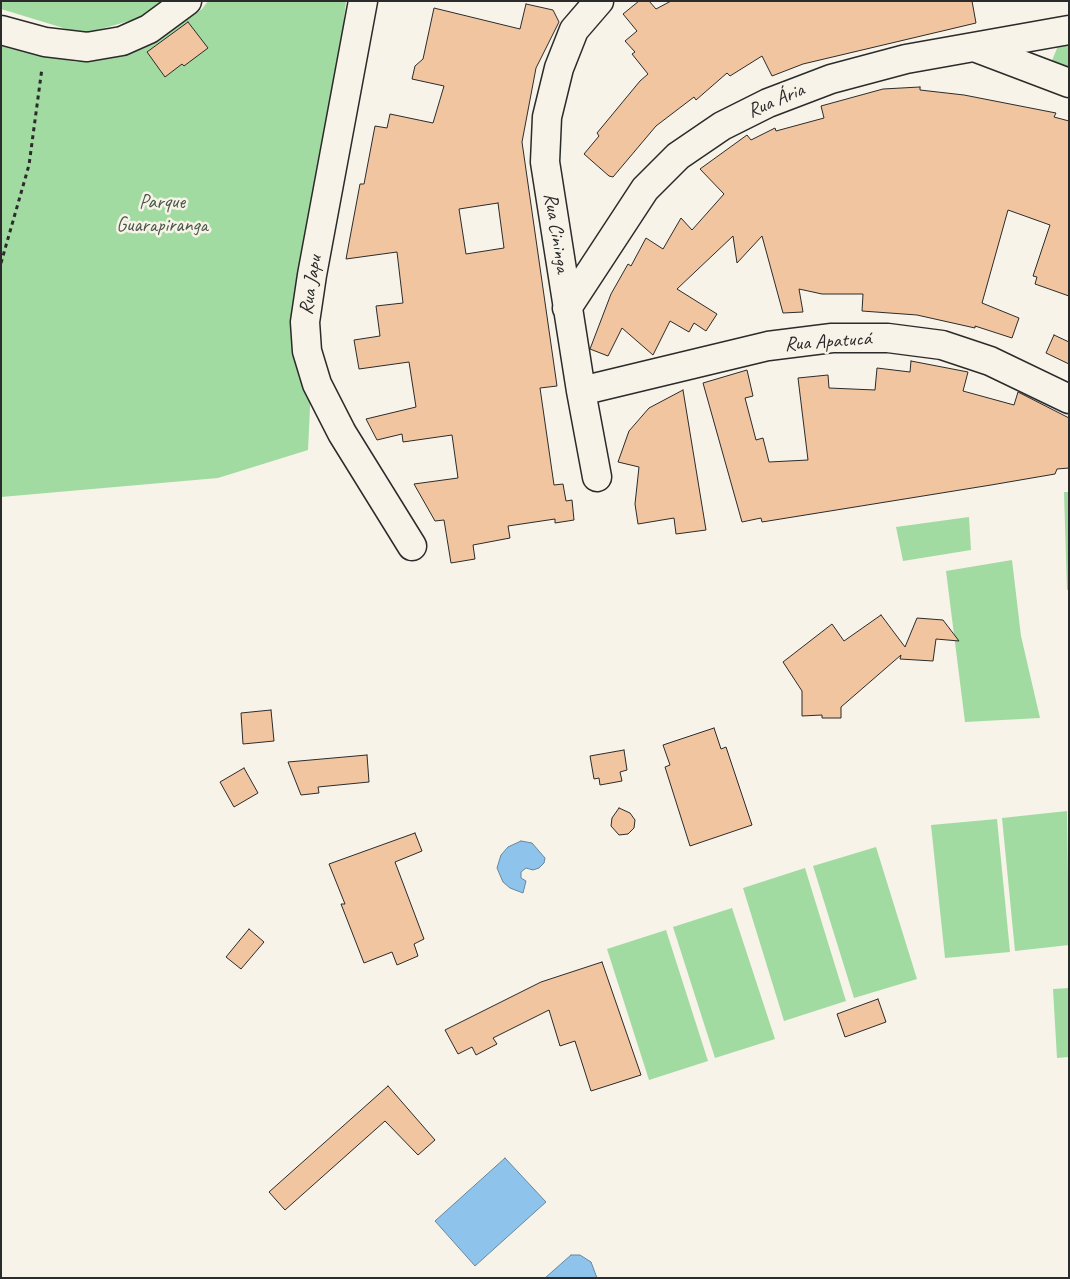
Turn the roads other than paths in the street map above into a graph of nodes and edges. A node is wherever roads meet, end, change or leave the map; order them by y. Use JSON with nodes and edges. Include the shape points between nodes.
{"nodes":[{"id":1,"x":187,"y":1,"type":"edge"},
{"id":2,"x":363,"y":1,"type":"edge"},
{"id":3,"x":599,"y":1,"type":"edge"},
{"id":4,"x":1,"y":30,"type":"edge"},
{"id":5,"x":1069,"y":30,"type":"edge"},
{"id":6,"x":974,"y":47,"type":"junction"},
{"id":7,"x":1069,"y":83,"type":"edge"},
{"id":8,"x":567,"y":308,"type":"junction"},
{"id":9,"x":581,"y":391,"type":"junction"},
{"id":10,"x":1069,"y":399,"type":"edge"},
{"id":11,"x":597,"y":477,"type":"dead end"},
{"id":12,"x":412,"y":546,"type":"dead end"}],
"edges":[{"from":1,"to":4,"type":"street","via":[[149,29],[122,41],[87,47],[45,42]]},
{"from":2,"to":12,"type":"street","name":"Rua Japu","via":[[312,275],[305,322],[307,351],[317,384],[342,433]]},
{"from":3,"to":8,"type":"street","name":"Rua Cininga","via":[[574,30],[559,68],[547,117],[545,162]]},
{"from":5,"to":6,"type":"street","name":"Rua Ária"},
{"from":6,"to":7,"type":"street"},
{"from":6,"to":8,"type":"street","name":"Rua Ária","via":[[906,59],[831,79],[768,103],[722,126],[678,156],[645,189]]},
{"from":8,"to":9,"type":"street","name":"Rua Cininga"},
{"from":9,"to":10,"type":"street","name":"Rua Apatucá","via":[[768,346],[832,338],[888,338],[942,345],[990,361]]},
{"from":9,"to":11,"type":"street","name":"Rua Cininga"}]}
